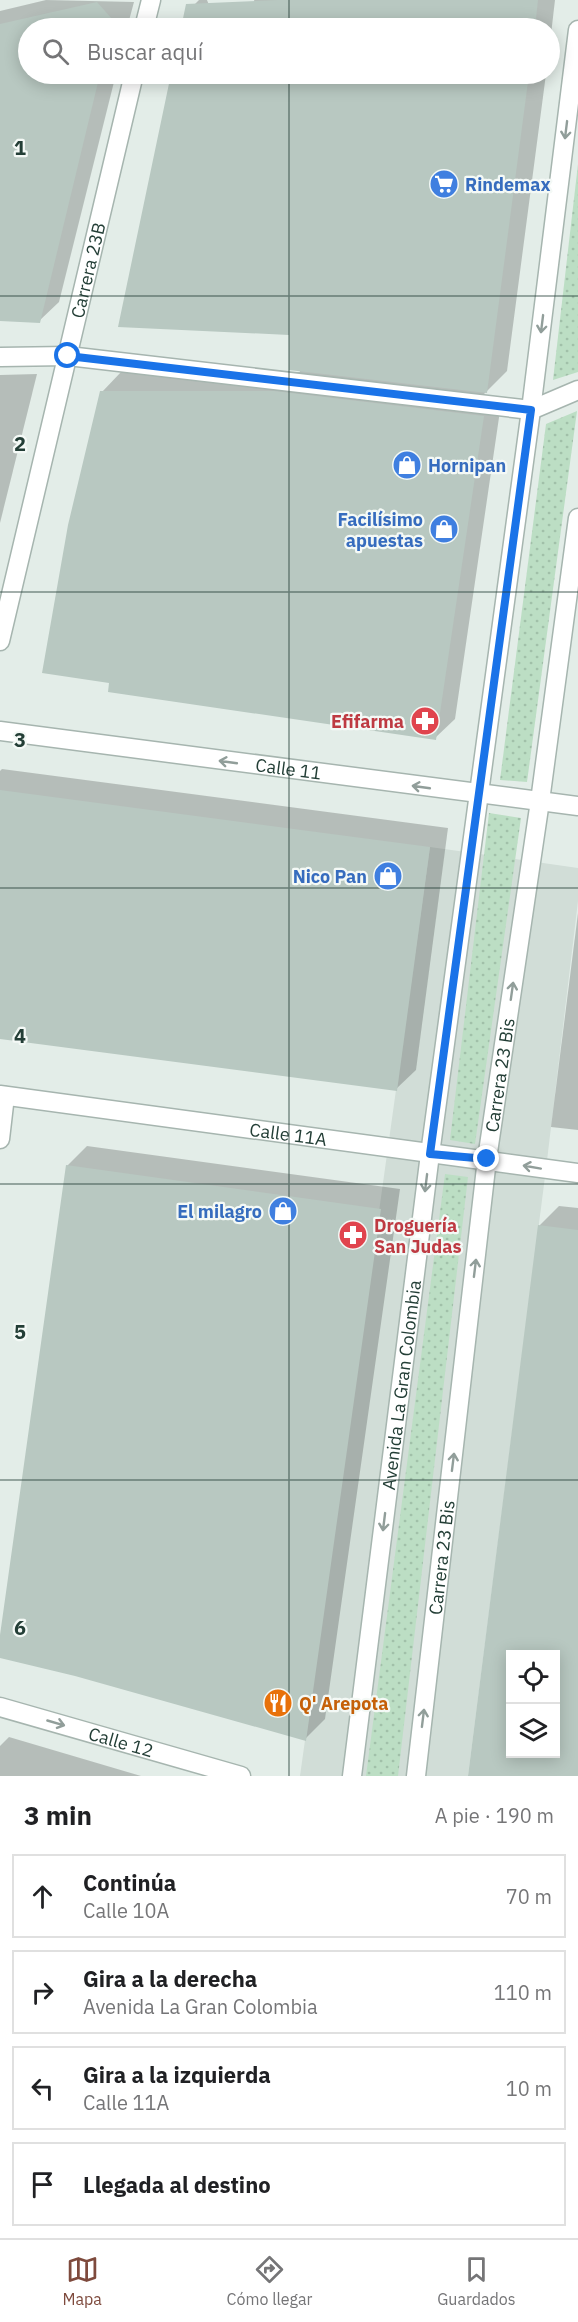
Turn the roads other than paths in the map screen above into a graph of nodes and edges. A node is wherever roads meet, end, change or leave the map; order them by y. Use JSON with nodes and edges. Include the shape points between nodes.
{"nodes":[{"id":1,"x":151,"y":0,"type":"edge"},
{"id":2,"x":146,"y":18,"type":"edge"},
{"id":3,"x":578,"y":30,"type":"edge"},
{"id":4,"x":132,"y":84,"type":"edge"},
{"id":5,"x":68,"y":356,"type":"junction"},
{"id":6,"x":0,"y":357,"type":"edge"},
{"id":7,"x":578,"y":390,"type":"edge"},
{"id":8,"x":531,"y":410,"type":"junction"},
{"id":9,"x":578,"y":518,"type":"edge"},
{"id":10,"x":0,"y":640,"type":"edge"},
{"id":11,"x":0,"y":731,"type":"edge"},
{"id":12,"x":479,"y":795,"type":"junction"},
{"id":13,"x":540,"y":801,"type":"junction"},
{"id":14,"x":578,"y":806,"type":"edge"},
{"id":15,"x":3,"y":1096,"type":"edge"},
{"id":16,"x":0,"y":1139,"type":"edge"},
{"id":17,"x":430,"y":1154,"type":"junction"},
{"id":18,"x":487,"y":1159,"type":"junction"},
{"id":19,"x":578,"y":1173,"type":"edge"},
{"id":20,"x":0,"y":1707,"type":"edge"},
{"id":21,"x":241,"y":1776,"type":"edge"},
{"id":22,"x":352,"y":1776,"type":"edge"},
{"id":23,"x":416,"y":1776,"type":"edge"}],
"edges":[{"from":1,"to":2,"type":"street"},
{"from":3,"to":8,"type":"street","name":"Avenida La Gran Colombia","one_way":true},
{"from":4,"to":5,"type":"street","name":"Carrera 23B"},
{"from":5,"to":6,"type":"street"},
{"from":5,"to":8,"type":"street"},
{"from":5,"to":10,"type":"street","name":"Carrera 23B"},
{"from":7,"to":8,"type":"street"},
{"from":8,"to":12,"type":"street","name":"Avenida La Gran Colombia"},
{"from":9,"to":13,"type":"street","name":"Carrera 23 Bis"},
{"from":12,"to":11,"type":"street","name":"Calle 11","one_way":true},
{"from":12,"to":13,"type":"street","name":"Calle 11"},
{"from":12,"to":17,"type":"street","name":"Avenida La Gran Colombia"},
{"from":13,"to":14,"type":"street","name":"Calle 11"},
{"from":18,"to":13,"type":"street","name":"Carrera 23 Bis","one_way":true},
{"from":15,"to":16,"type":"street"},
{"from":15,"to":17,"type":"street","name":"Calle 11A"},
{"from":17,"to":18,"type":"street","name":"Calle 11A"},
{"from":17,"to":22,"type":"street","name":"Avenida La Gran Colombia","one_way":true},
{"from":19,"to":18,"type":"street","name":"Calle 11A","one_way":true},
{"from":23,"to":18,"type":"street","name":"Carrera 23 Bis","one_way":true},
{"from":20,"to":21,"type":"street","name":"Calle 12","one_way":true}]}
